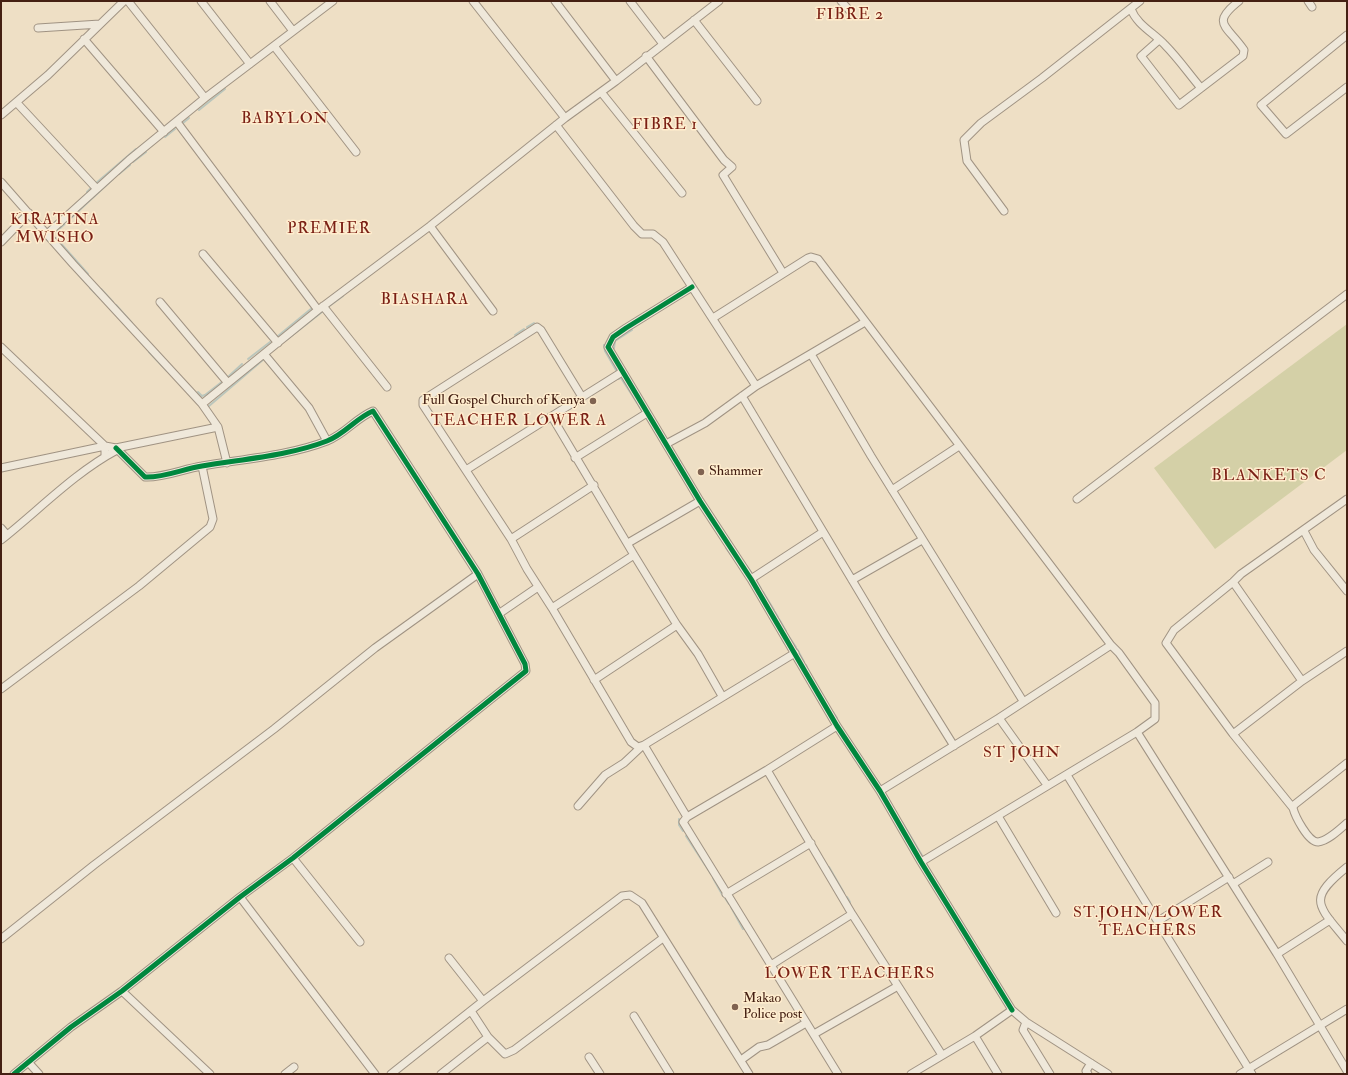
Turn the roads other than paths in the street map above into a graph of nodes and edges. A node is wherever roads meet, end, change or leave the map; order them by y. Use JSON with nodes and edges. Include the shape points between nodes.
{"nodes":[{"id":1,"x":124,"y":1,"type":"edge"},
{"id":2,"x":128,"y":1,"type":"edge"},
{"id":3,"x":201,"y":1,"type":"edge"},
{"id":4,"x":270,"y":1,"type":"edge"},
{"id":5,"x":334,"y":1,"type":"edge"},
{"id":6,"x":473,"y":1,"type":"edge"},
{"id":7,"x":555,"y":1,"type":"edge"},
{"id":8,"x":630,"y":1,"type":"edge"},
{"id":9,"x":719,"y":1,"type":"edge"},
{"id":10,"x":841,"y":1,"type":"edge"},
{"id":11,"x":1140,"y":1,"type":"edge"},
{"id":12,"x":1240,"y":1,"type":"edge"},
{"id":13,"x":710,"y":4,"type":"edge"},
{"id":14,"x":1131,"y":9,"type":"junction"},
{"id":15,"x":850,"y":11,"type":"dead end"},
{"id":16,"x":694,"y":20,"type":"junction"},
{"id":17,"x":100,"y":24,"type":"junction"},
{"id":18,"x":38,"y":28,"type":"dead end"},
{"id":19,"x":293,"y":32,"type":"junction"},
{"id":20,"x":1347,"y":35,"type":"edge"},
{"id":21,"x":84,"y":39,"type":"junction"},
{"id":22,"x":1159,"y":40,"type":"junction"},
{"id":23,"x":663,"y":44,"type":"junction"},
{"id":24,"x":274,"y":46,"type":"junction"},
{"id":25,"x":646,"y":56,"type":"junction"},
{"id":26,"x":250,"y":64,"type":"junction"},
{"id":27,"x":616,"y":81,"type":"junction"},
{"id":28,"x":1347,"y":87,"type":"edge"},
{"id":29,"x":1201,"y":88,"type":"junction"},
{"id":30,"x":601,"y":92,"type":"junction"},
{"id":31,"x":205,"y":98,"type":"junction"},
{"id":32,"x":757,"y":101,"type":"dead end"},
{"id":33,"x":17,"y":103,"type":"junction"},
{"id":34,"x":1,"y":115,"type":"edge"},
{"id":35,"x":565,"y":118,"type":"junction"},
{"id":36,"x":178,"y":122,"type":"junction"},
{"id":37,"x":556,"y":125,"type":"junction"},
{"id":38,"x":164,"y":132,"type":"junction"},
{"id":39,"x":356,"y":152,"type":"dead end"},
{"id":40,"x":1,"y":182,"type":"edge"},
{"id":41,"x":96,"y":188,"type":"junction"},
{"id":42,"x":682,"y":193,"type":"dead end"},
{"id":43,"x":1004,"y":211,"type":"dead end"},
{"id":44,"x":30,"y":213,"type":"junction"},
{"id":45,"x":430,"y":226,"type":"junction"},
{"id":46,"x":46,"y":234,"type":"junction"},
{"id":47,"x":1,"y":242,"type":"edge"},
{"id":48,"x":203,"y":254,"type":"dead end"},
{"id":49,"x":783,"y":273,"type":"junction"},
{"id":50,"x":692,"y":287,"type":"junction"},
{"id":51,"x":1347,"y":294,"type":"edge"},
{"id":52,"x":160,"y":302,"type":"dead end"},
{"id":53,"x":321,"y":308,"type":"junction"},
{"id":54,"x":494,"y":311,"type":"dead end"},
{"id":55,"x":713,"y":318,"type":"junction"},
{"id":56,"x":865,"y":322,"type":"junction"},
{"id":57,"x":278,"y":343,"type":"junction"},
{"id":58,"x":1,"y":346,"type":"edge"},
{"id":59,"x":264,"y":354,"type":"junction"},
{"id":60,"x":811,"y":354,"type":"junction"},
{"id":61,"x":622,"y":372,"type":"junction"},
{"id":62,"x":228,"y":383,"type":"junction"},
{"id":63,"x":756,"y":386,"type":"junction"},
{"id":64,"x":387,"y":387,"type":"dead end"},
{"id":65,"x":742,"y":396,"type":"junction"},
{"id":66,"x":582,"y":397,"type":"junction"},
{"id":67,"x":202,"y":404,"type":"junction"},
{"id":68,"x":647,"y":413,"type":"junction"},
{"id":69,"x":552,"y":417,"type":"junction"},
{"id":70,"x":218,"y":427,"type":"junction"},
{"id":71,"x":327,"y":441,"type":"junction"},
{"id":72,"x":666,"y":444,"type":"junction"},
{"id":73,"x":105,"y":446,"type":"junction"},
{"id":74,"x":959,"y":446,"type":"junction"},
{"id":75,"x":117,"y":449,"type":"junction"},
{"id":76,"x":105,"y":456,"type":"junction"},
{"id":77,"x":575,"y":458,"type":"junction"},
{"id":78,"x":227,"y":463,"type":"junction"},
{"id":79,"x":202,"y":466,"type":"junction"},
{"id":80,"x":1,"y":468,"type":"edge"},
{"id":81,"x":466,"y":470,"type":"junction"},
{"id":82,"x":594,"y":485,"type":"junction"},
{"id":83,"x":892,"y":490,"type":"junction"},
{"id":84,"x":1077,"y":499,"type":"dead end"},
{"id":85,"x":1347,"y":499,"type":"edge"},
{"id":86,"x":700,"y":501,"type":"junction"},
{"id":87,"x":1,"y":528,"type":"edge"},
{"id":88,"x":1304,"y":530,"type":"junction"},
{"id":89,"x":823,"y":532,"type":"junction"},
{"id":90,"x":4,"y":538,"type":"edge"},
{"id":91,"x":511,"y":539,"type":"junction"},
{"id":92,"x":922,"y":540,"type":"junction"},
{"id":93,"x":628,"y":543,"type":"junction"},
{"id":94,"x":634,"y":555,"type":"junction"},
{"id":95,"x":478,"y":574,"type":"junction"},
{"id":96,"x":751,"y":579,"type":"junction"},
{"id":97,"x":852,"y":580,"type":"junction"},
{"id":98,"x":1233,"y":582,"type":"junction"},
{"id":99,"x":538,"y":587,"type":"junction"},
{"id":100,"x":1347,"y":591,"type":"edge"},
{"id":101,"x":552,"y":608,"type":"junction"},
{"id":102,"x":500,"y":613,"type":"junction"},
{"id":103,"x":677,"y":625,"type":"junction"},
{"id":104,"x":1111,"y":645,"type":"junction"},
{"id":105,"x":1347,"y":651,"type":"edge"},
{"id":106,"x":795,"y":653,"type":"junction"},
{"id":107,"x":594,"y":680,"type":"junction"},
{"id":108,"x":1302,"y":681,"type":"junction"},
{"id":109,"x":1,"y":689,"type":"edge"},
{"id":110,"x":722,"y":696,"type":"junction"},
{"id":111,"x":1023,"y":702,"type":"junction"},
{"id":112,"x":1000,"y":718,"type":"junction"},
{"id":113,"x":837,"y":726,"type":"junction"},
{"id":114,"x":1138,"y":732,"type":"junction"},
{"id":115,"x":1233,"y":734,"type":"junction"},
{"id":116,"x":642,"y":746,"type":"junction"},
{"id":117,"x":954,"y":746,"type":"junction"},
{"id":118,"x":1347,"y":764,"type":"edge"},
{"id":119,"x":767,"y":770,"type":"junction"},
{"id":120,"x":1067,"y":775,"type":"junction"},
{"id":121,"x":1047,"y":786,"type":"junction"},
{"id":122,"x":880,"y":791,"type":"junction"},
{"id":123,"x":578,"y":806,"type":"dead end"},
{"id":124,"x":1293,"y":808,"type":"junction"},
{"id":125,"x":687,"y":816,"type":"junction"},
{"id":126,"x":998,"y":816,"type":"junction"},
{"id":127,"x":1347,"y":823,"type":"edge"},
{"id":128,"x":810,"y":843,"type":"junction"},
{"id":129,"x":293,"y":858,"type":"junction"},
{"id":130,"x":921,"y":862,"type":"junction"},
{"id":131,"x":1268,"y":862,"type":"dead end"},
{"id":132,"x":1347,"y":867,"type":"edge"},
{"id":133,"x":1231,"y":880,"type":"junction"},
{"id":134,"x":726,"y":894,"type":"junction"},
{"id":135,"x":240,"y":897,"type":"junction"},
{"id":136,"x":1056,"y":913,"type":"dead end"},
{"id":137,"x":852,"y":914,"type":"junction"},
{"id":138,"x":1330,"y":920,"type":"junction"},
{"id":139,"x":1158,"y":921,"type":"junction"},
{"id":140,"x":663,"y":938,"type":"junction"},
{"id":141,"x":1,"y":939,"type":"edge"},
{"id":142,"x":1347,"y":941,"type":"edge"},
{"id":143,"x":360,"y":942,"type":"dead end"},
{"id":144,"x":1277,"y":954,"type":"junction"},
{"id":145,"x":449,"y":958,"type":"dead end"},
{"id":146,"x":771,"y":965,"type":"junction"},
{"id":147,"x":898,"y":986,"type":"junction"},
{"id":148,"x":122,"y":991,"type":"junction"},
{"id":149,"x":483,"y":1001,"type":"junction"},
{"id":150,"x":1347,"y":1009,"type":"edge"},
{"id":151,"x":1012,"y":1010,"type":"junction"},
{"id":152,"x":471,"y":1011,"type":"junction"},
{"id":153,"x":634,"y":1016,"type":"dead end"},
{"id":154,"x":1026,"y":1022,"type":"junction"},
{"id":155,"x":806,"y":1023,"type":"junction"},
{"id":156,"x":1320,"y":1027,"type":"junction"},
{"id":157,"x":814,"y":1034,"type":"junction"},
{"id":158,"x":975,"y":1036,"type":"junction"},
{"id":159,"x":488,"y":1037,"type":"junction"},
{"id":160,"x":942,"y":1055,"type":"junction"},
{"id":161,"x":589,"y":1057,"type":"dead end"},
{"id":162,"x":741,"y":1060,"type":"junction"},
{"id":163,"x":29,"y":1063,"type":"junction"},
{"id":164,"x":1091,"y":1063,"type":"junction"},
{"id":165,"x":294,"y":1067,"type":"dead end"},
{"id":166,"x":1251,"y":1072,"type":"edge"},
{"id":167,"x":1347,"y":1072,"type":"edge"},
{"id":168,"x":14,"y":1074,"type":"edge"},
{"id":169,"x":39,"y":1074,"type":"edge"},
{"id":170,"x":210,"y":1074,"type":"edge"},
{"id":171,"x":285,"y":1074,"type":"edge"},
{"id":172,"x":375,"y":1074,"type":"edge"},
{"id":173,"x":391,"y":1074,"type":"edge"},
{"id":174,"x":441,"y":1074,"type":"edge"},
{"id":175,"x":600,"y":1074,"type":"edge"},
{"id":176,"x":670,"y":1074,"type":"edge"},
{"id":177,"x":750,"y":1074,"type":"edge"},
{"id":178,"x":838,"y":1074,"type":"edge"},
{"id":179,"x":911,"y":1074,"type":"edge"},
{"id":180,"x":998,"y":1074,"type":"edge"},
{"id":181,"x":1050,"y":1074,"type":"edge"},
{"id":182,"x":1088,"y":1074,"type":"edge"},
{"id":183,"x":1108,"y":1074,"type":"edge"},
{"id":184,"x":1240,"y":1074,"type":"edge"}],
"edges":[{"from":1,"to":17,"type":"street"},
{"from":2,"to":31,"type":"street"},
{"from":3,"to":26,"type":"street"},
{"from":4,"to":19,"type":"street"},
{"from":5,"to":19,"type":"street"},
{"from":6,"to":35,"type":"street"},
{"from":7,"to":27,"type":"street"},
{"from":8,"to":23,"type":"street"},
{"from":9,"to":13,"type":"street"},
{"from":10,"to":15,"type":"street"},
{"from":11,"to":14,"type":"street"},
{"from":12,"to":29,"type":"street","via":[[1224,15],[1223,20],[1226,28],[1244,50],[1243,56]]},
{"from":13,"to":16,"type":"street"},
{"from":14,"to":22,"type":"street"},
{"from":14,"to":43,"type":"street","via":[[981,123],[964,140],[967,161]]},
{"from":16,"to":23,"type":"street"},
{"from":16,"to":32,"type":"street"},
{"from":17,"to":18,"type":"street"},
{"from":17,"to":21,"type":"street"},
{"from":19,"to":24,"type":"street"},
{"from":20,"to":28,"type":"street","via":[[1261,105],[1286,134]]},
{"from":21,"to":33,"type":"street"},
{"from":21,"to":38,"type":"street"},
{"from":22,"to":29,"type":"street"},
{"from":22,"to":29,"type":"street","via":[[1140,56],[1179,105]]},
{"from":23,"to":25,"type":"street"},
{"from":24,"to":26,"type":"street"},
{"from":24,"to":39,"type":"street"},
{"from":25,"to":27,"type":"street"},
{"from":25,"to":49,"type":"street","via":[[732,167],[723,175]]},
{"from":26,"to":31,"type":"street"},
{"from":27,"to":30,"type":"street"},
{"from":30,"to":35,"type":"street"},
{"from":30,"to":42,"type":"street"},
{"from":31,"to":36,"type":"street"},
{"from":33,"to":34,"type":"street"},
{"from":33,"to":41,"type":"street"},
{"from":35,"to":37,"type":"street"},
{"from":36,"to":38,"type":"street"},
{"from":36,"to":53,"type":"street"},
{"from":37,"to":45,"type":"street"},
{"from":37,"to":50,"type":"street","via":[[634,226],[642,234],[653,234],[662,242]]},
{"from":38,"to":41,"type":"street"},
{"from":40,"to":44,"type":"street"},
{"from":41,"to":46,"type":"street"},
{"from":44,"to":46,"type":"street"},
{"from":44,"to":47,"type":"street"},
{"from":45,"to":53,"type":"street"},
{"from":45,"to":54,"type":"street"},
{"from":46,"to":67,"type":"street"},
{"from":48,"to":57,"type":"street"},
{"from":49,"to":55,"type":"street"},
{"from":49,"to":56,"type":"street","via":[[814,257]]},
{"from":50,"to":55,"type":"street"},
{"from":50,"to":61,"type":"street","via":[[613,337],[608,347]]},
{"from":51,"to":84,"type":"street"},
{"from":52,"to":62,"type":"street"},
{"from":53,"to":57,"type":"street"},
{"from":53,"to":64,"type":"street"},
{"from":55,"to":63,"type":"street"},
{"from":56,"to":60,"type":"street"},
{"from":56,"to":74,"type":"street"},
{"from":57,"to":59,"type":"street"},
{"from":58,"to":73,"type":"street"},
{"from":59,"to":62,"type":"street"},
{"from":59,"to":71,"type":"street","via":[[309,408]]},
{"from":60,"to":63,"type":"street"},
{"from":60,"to":83,"type":"street"},
{"from":61,"to":66,"type":"street"},
{"from":61,"to":68,"type":"street"},
{"from":62,"to":67,"type":"street"},
{"from":63,"to":65,"type":"street"},
{"from":65,"to":72,"type":"street","via":[[705,423]]},
{"from":65,"to":89,"type":"street"},
{"from":66,"to":69,"type":"street"},
{"from":66,"to":81,"type":"street","via":[[541,330],[537,327],[531,330],[423,400],[423,405]]},
{"from":67,"to":70,"type":"street"},
{"from":68,"to":72,"type":"street"},
{"from":68,"to":77,"type":"street"},
{"from":69,"to":77,"type":"street"},
{"from":69,"to":81,"type":"street"},
{"from":70,"to":75,"type":"street"},
{"from":70,"to":78,"type":"street"},
{"from":71,"to":78,"type":"street","via":[[300,449]]},
{"from":71,"to":95,"type":"street","via":[[340,435],[366,413],[373,411]]},
{"from":72,"to":86,"type":"street"},
{"from":73,"to":75,"type":"street"},
{"from":73,"to":76,"type":"street"},
{"from":73,"to":80,"type":"street"},
{"from":74,"to":83,"type":"street"},
{"from":74,"to":104,"type":"street"},
{"from":75,"to":76,"type":"street"},
{"from":75,"to":79,"type":"street","via":[[145,477]]},
{"from":76,"to":90,"type":"street"},
{"from":77,"to":82,"type":"street"},
{"from":78,"to":79,"type":"street"},
{"from":79,"to":109,"type":"street","via":[[213,519],[210,527],[139,586]]},
{"from":81,"to":91,"type":"street"},
{"from":82,"to":91,"type":"street"},
{"from":82,"to":93,"type":"street"},
{"from":83,"to":92,"type":"street"},
{"from":85,"to":88,"type":"street"},
{"from":86,"to":93,"type":"street"},
{"from":86,"to":96,"type":"street"},
{"from":87,"to":90,"type":"street"},
{"from":88,"to":98,"type":"street"},
{"from":88,"to":100,"type":"street","via":[[1314,550]]},
{"from":89,"to":96,"type":"street"},
{"from":89,"to":97,"type":"street"},
{"from":91,"to":99,"type":"street"},
{"from":92,"to":97,"type":"street"},
{"from":92,"to":111,"type":"street"},
{"from":93,"to":94,"type":"street"},
{"from":94,"to":101,"type":"street"},
{"from":94,"to":103,"type":"street"},
{"from":95,"to":102,"type":"street"},
{"from":95,"to":141,"type":"street","via":[[375,648]]},
{"from":96,"to":106,"type":"street"},
{"from":97,"to":117,"type":"street"},
{"from":98,"to":108,"type":"street"},
{"from":98,"to":115,"type":"street","via":[[1174,630],[1166,643]]},
{"from":99,"to":101,"type":"street"},
{"from":99,"to":102,"type":"street"},
{"from":101,"to":107,"type":"street"},
{"from":102,"to":129,"type":"street","via":[[525,664],[524,674]]},
{"from":103,"to":107,"type":"street"},
{"from":103,"to":110,"type":"street","via":[[698,654]]},
{"from":104,"to":111,"type":"street"},
{"from":104,"to":114,"type":"street","via":[[1120,653],[1155,703],[1155,719]]},
{"from":105,"to":108,"type":"street"},
{"from":106,"to":110,"type":"street"},
{"from":106,"to":113,"type":"street"},
{"from":107,"to":116,"type":"street","via":[[631,742]]},
{"from":108,"to":115,"type":"street"},
{"from":110,"to":116,"type":"street"},
{"from":111,"to":112,"type":"street"},
{"from":112,"to":117,"type":"street"},
{"from":112,"to":121,"type":"street"},
{"from":113,"to":119,"type":"street"},
{"from":113,"to":122,"type":"street"},
{"from":114,"to":120,"type":"street"},
{"from":114,"to":133,"type":"street"},
{"from":115,"to":124,"type":"street"},
{"from":116,"to":123,"type":"street","via":[[624,763],[605,775]]},
{"from":116,"to":125,"type":"street"},
{"from":117,"to":122,"type":"street"},
{"from":118,"to":124,"type":"street"},
{"from":119,"to":125,"type":"street"},
{"from":119,"to":128,"type":"street"},
{"from":120,"to":121,"type":"street"},
{"from":120,"to":139,"type":"street"},
{"from":121,"to":126,"type":"street"},
{"from":122,"to":130,"type":"street"},
{"from":124,"to":127,"type":"street","via":[[1313,841],[1319,842]]},
{"from":125,"to":134,"type":"street","via":[[683,822],[684,826]]},
{"from":126,"to":130,"type":"street"},
{"from":126,"to":136,"type":"street"},
{"from":128,"to":134,"type":"street"},
{"from":128,"to":137,"type":"street"},
{"from":129,"to":135,"type":"street"},
{"from":129,"to":143,"type":"street"},
{"from":130,"to":151,"type":"street"},
{"from":131,"to":133,"type":"street"},
{"from":132,"to":138,"type":"street","via":[[1328,882],[1320,895],[1320,902]]},
{"from":133,"to":139,"type":"street"},
{"from":133,"to":144,"type":"street"},
{"from":134,"to":146,"type":"street"},
{"from":135,"to":148,"type":"street"},
{"from":135,"to":172,"type":"street"},
{"from":137,"to":146,"type":"street"},
{"from":137,"to":147,"type":"street"},
{"from":138,"to":142,"type":"street"},
{"from":138,"to":144,"type":"street"},
{"from":139,"to":166,"type":"street"},
{"from":140,"to":149,"type":"street","via":[[642,903],[630,895],[622,896]]},
{"from":140,"to":159,"type":"street","via":[[514,1050],[505,1054]]},
{"from":140,"to":162,"type":"street"},
{"from":144,"to":156,"type":"street"},
{"from":145,"to":149,"type":"street"},
{"from":146,"to":155,"type":"street"},
{"from":147,"to":157,"type":"street"},
{"from":147,"to":160,"type":"street"},
{"from":148,"to":163,"type":"street","via":[[71,1027]]},
{"from":148,"to":170,"type":"street"},
{"from":149,"to":152,"type":"street"},
{"from":150,"to":156,"type":"street"},
{"from":151,"to":154,"type":"street"},
{"from":151,"to":158,"type":"street"},
{"from":152,"to":159,"type":"street"},
{"from":152,"to":173,"type":"street"},
{"from":153,"to":176,"type":"street"},
{"from":154,"to":164,"type":"street"},
{"from":154,"to":181,"type":"street","via":[[1023,1030]]},
{"from":155,"to":157,"type":"street"},
{"from":155,"to":162,"type":"street","via":[[768,1045],[758,1047]]},
{"from":156,"to":166,"type":"street"},
{"from":156,"to":167,"type":"street"},
{"from":157,"to":178,"type":"street"},
{"from":158,"to":160,"type":"street"},
{"from":158,"to":180,"type":"street"},
{"from":159,"to":174,"type":"street"},
{"from":160,"to":179,"type":"street"},
{"from":161,"to":175,"type":"street"},
{"from":162,"to":177,"type":"street"},
{"from":163,"to":168,"type":"street"},
{"from":163,"to":169,"type":"street"},
{"from":164,"to":182,"type":"street","via":[[1086,1071]]},
{"from":164,"to":183,"type":"street"},
{"from":165,"to":171,"type":"street"},
{"from":166,"to":184,"type":"street"}]}
